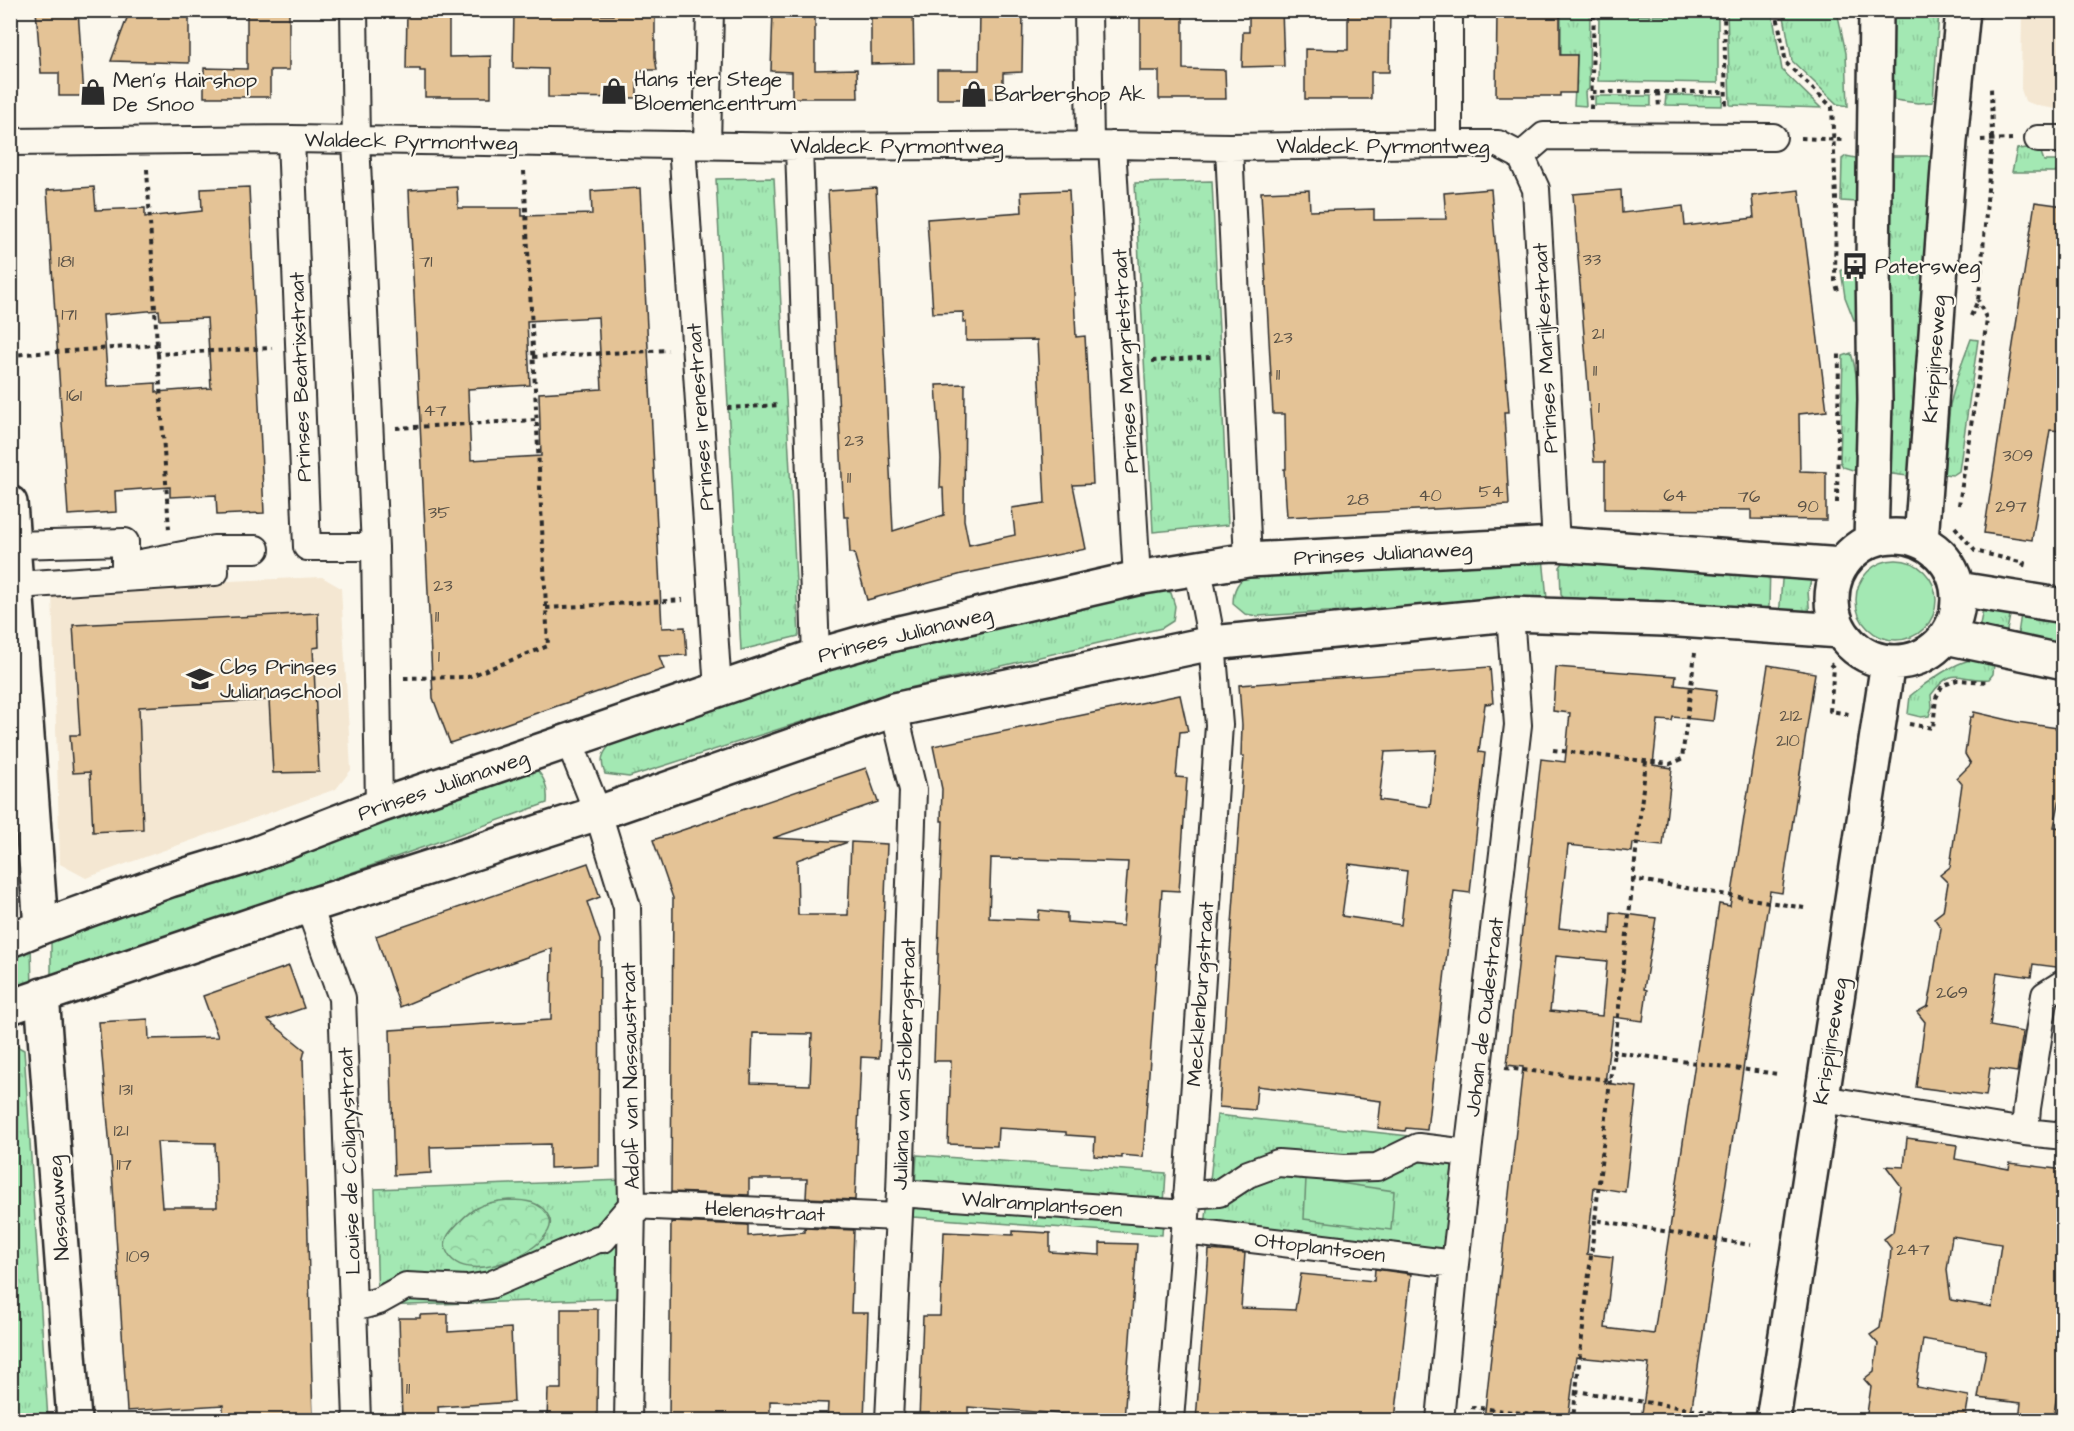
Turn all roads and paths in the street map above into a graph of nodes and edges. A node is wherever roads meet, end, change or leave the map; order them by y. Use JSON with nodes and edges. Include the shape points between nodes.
{"nodes":[{"id":1,"x":354,"y":10,"type":"edge"},
{"id":2,"x":710,"y":10,"type":"edge"},
{"id":3,"x":1088,"y":10,"type":"edge"},
{"id":4,"x":1449,"y":10,"type":"edge"},
{"id":5,"x":1594,"y":10,"type":"edge"},
{"id":6,"x":1724,"y":10,"type":"edge"},
{"id":7,"x":1776,"y":10,"type":"edge"},
{"id":8,"x":1876,"y":10,"type":"edge"},
{"id":9,"x":1963,"y":10,"type":"edge"},
{"id":10,"x":1592,"y":92,"type":"junction"},
{"id":11,"x":1725,"y":92,"type":"junction"},
{"id":12,"x":1591,"y":136,"type":"junction"},
{"id":13,"x":1726,"y":137,"type":"junction"},
{"id":14,"x":1773,"y":137,"type":"dead end"},
{"id":15,"x":291,"y":139,"type":"junction"},
{"id":16,"x":2038,"y":139,"type":"joint"},
{"id":17,"x":2064,"y":139,"type":"edge"},
{"id":18,"x":1835,"y":140,"type":"dead end"},
{"id":19,"x":1992,"y":140,"type":"junction"},
{"id":20,"x":356,"y":141,"type":"junction"},
{"id":21,"x":1950,"y":141,"type":"junction"},
{"id":22,"x":10,"y":142,"type":"edge"},
{"id":23,"x":1449,"y":144,"type":"junction"},
{"id":24,"x":695,"y":145,"type":"junction"},
{"id":25,"x":1101,"y":145,"type":"junction"},
{"id":26,"x":799,"y":147,"type":"junction"},
{"id":27,"x":1229,"y":147,"type":"junction"},
{"id":28,"x":1521,"y":156,"type":"junction"},
{"id":29,"x":147,"y":187,"type":"dead end"},
{"id":30,"x":525,"y":187,"type":"dead end"},
{"id":31,"x":157,"y":345,"type":"junction"},
{"id":32,"x":253,"y":349,"type":"dead end"},
{"id":33,"x":647,"y":351,"type":"dead end"},
{"id":34,"x":1849,"y":351,"type":"dead end"},
{"id":35,"x":158,"y":354,"type":"junction"},
{"id":36,"x":10,"y":355,"type":"edge"},
{"id":37,"x":1239,"y":356,"type":"junction"},
{"id":38,"x":534,"y":357,"type":"junction"},
{"id":39,"x":1125,"y":362,"type":"junction"},
{"id":40,"x":808,"y":403,"type":"junction"},
{"id":41,"x":699,"y":409,"type":"junction"},
{"id":42,"x":536,"y":420,"type":"junction"},
{"id":43,"x":409,"y":427,"type":"dead end"},
{"id":44,"x":1837,"y":478,"type":"dead end"},
{"id":45,"x":1962,"y":487,"type":"dead end"},
{"id":46,"x":10,"y":503,"type":"edge"},
{"id":47,"x":169,"y":534,"type":"dead end"},
{"id":48,"x":1871,"y":540,"type":"junction"},
{"id":49,"x":1921,"y":541,"type":"junction"},
{"id":50,"x":1557,"y":544,"type":"junction"},
{"id":51,"x":14,"y":545,"type":"junction"},
{"id":52,"x":375,"y":548,"type":"junction"},
{"id":53,"x":256,"y":549,"type":"dead end"},
{"id":54,"x":1248,"y":560,"type":"junction"},
{"id":55,"x":1842,"y":565,"type":"junction"},
{"id":56,"x":1198,"y":569,"type":"junction"},
{"id":57,"x":125,"y":572,"type":"junction"},
{"id":58,"x":1137,"y":578,"type":"junction"},
{"id":59,"x":17,"y":585,"type":"junction"},
{"id":60,"x":1958,"y":589,"type":"junction"},
{"id":61,"x":712,"y":599,"type":"junction"},
{"id":62,"x":2064,"y":606,"type":"edge"},
{"id":63,"x":546,"y":608,"type":"junction"},
{"id":64,"x":1510,"y":614,"type":"junction"},
{"id":65,"x":1840,"y":631,"type":"junction"},
{"id":66,"x":1946,"y":637,"type":"junction"},
{"id":67,"x":1212,"y":643,"type":"junction"},
{"id":68,"x":1696,"y":643,"type":"dead end"},
{"id":69,"x":816,"y":656,"type":"junction"},
{"id":70,"x":1888,"y":662,"type":"junction"},
{"id":71,"x":2064,"y":662,"type":"edge"},
{"id":72,"x":431,"y":678,"type":"dead end"},
{"id":73,"x":717,"y":690,"type":"junction"},
{"id":74,"x":894,"y":710,"type":"junction"},
{"id":75,"x":568,"y":741,"type":"junction"},
{"id":76,"x":1553,"y":750,"type":"dead end"},
{"id":77,"x":1646,"y":761,"type":"junction"},
{"id":78,"x":379,"y":806,"type":"junction"},
{"id":79,"x":598,"y":813,"type":"junction"},
{"id":80,"x":1634,"y":879,"type":"junction"},
{"id":81,"x":309,"y":907,"type":"junction"},
{"id":82,"x":1804,"y":909,"type":"dead end"},
{"id":83,"x":41,"y":927,"type":"junction"},
{"id":84,"x":10,"y":940,"type":"edge"},
{"id":85,"x":2064,"y":983,"type":"edge"},
{"id":86,"x":42,"y":995,"type":"junction"},
{"id":87,"x":10,"y":1007,"type":"edge"},
{"id":88,"x":1614,"y":1052,"type":"junction"},
{"id":89,"x":1499,"y":1067,"type":"dead end"},
{"id":90,"x":1778,"y":1074,"type":"dead end"},
{"id":91,"x":1610,"y":1080,"type":"junction"},
{"id":92,"x":1822,"y":1099,"type":"junction"},
{"id":93,"x":2025,"y":1132,"type":"junction"},
{"id":94,"x":2064,"y":1136,"type":"edge"},
{"id":95,"x":1468,"y":1153,"type":"junction"},
{"id":96,"x":632,"y":1205,"type":"junction"},
{"id":97,"x":899,"y":1205,"type":"junction"},
{"id":98,"x":1185,"y":1213,"type":"junction"},
{"id":99,"x":1595,"y":1220,"type":"junction"},
{"id":100,"x":1751,"y":1245,"type":"dead end"},
{"id":101,"x":1455,"y":1264,"type":"junction"},
{"id":102,"x":354,"y":1308,"type":"junction"},
{"id":103,"x":1576,"y":1391,"type":"junction"},
{"id":104,"x":1461,"y":1406,"type":"dead end"},
{"id":105,"x":1727,"y":1415,"type":"dead end"},
{"id":106,"x":74,"y":1420,"type":"edge"},
{"id":107,"x":357,"y":1420,"type":"edge"},
{"id":108,"x":628,"y":1420,"type":"edge"},
{"id":109,"x":890,"y":1420,"type":"edge"},
{"id":110,"x":1170,"y":1420,"type":"edge"},
{"id":111,"x":1440,"y":1420,"type":"edge"},
{"id":112,"x":1573,"y":1420,"type":"edge"},
{"id":113,"x":1773,"y":1420,"type":"edge"}],
"edges":[{"from":1,"to":20,"type":"street"},
{"from":2,"to":24,"type":"street","name":"Prinses Irenestraat"},
{"from":3,"to":25,"type":"street","name":"Prinses Margrietstraat"},
{"from":4,"to":23,"type":"street"},
{"from":5,"to":10,"type":"path"},
{"from":6,"to":11,"type":"path"},
{"from":7,"to":18,"type":"path","via":[[1786,63],[1833,107]]},
{"from":8,"to":48,"type":"street"},
{"from":9,"to":21,"type":"street","name":"Krispijnseweg"},
{"from":10,"to":11,"type":"path"},
{"from":10,"to":12,"type":"path"},
{"from":11,"to":13,"type":"path"},
{"from":12,"to":13,"type":"street","name":"Waldeck Pyrmontweg"},
{"from":12,"to":28,"type":"street","name":"Waldeck Pyrmontweg","via":[[1544,136]]},
{"from":13,"to":14,"type":"street","name":"Waldeck Pyrmontweg"},
{"from":15,"to":20,"type":"street","name":"Waldeck Pyrmontweg"},
{"from":15,"to":22,"type":"street","name":"Waldeck Pyrmontweg"},
{"from":15,"to":52,"type":"street","name":"Prinses Beatrixstraat","via":[[307,547]]},
{"from":16,"to":17,"type":"street"},
{"from":16,"to":19,"type":"path"},
{"from":19,"to":21,"type":"path"},
{"from":19,"to":45,"type":"path","name":"Krispijnseweg","via":[[1978,300],[1987,320]]},
{"from":20,"to":24,"type":"street","name":"Waldeck Pyrmontweg"},
{"from":20,"to":52,"type":"street"},
{"from":21,"to":49,"type":"street","name":"Krispijnseweg"},
{"from":23,"to":27,"type":"street","name":"Waldeck Pyrmontweg"},
{"from":23,"to":28,"type":"street","name":"Waldeck Pyrmontweg","via":[[1498,144]]},
{"from":24,"to":26,"type":"street","name":"Waldeck Pyrmontweg"},
{"from":24,"to":41,"type":"street","name":"Prinses Irenestraat"},
{"from":25,"to":26,"type":"street","name":"Waldeck Pyrmontweg"},
{"from":25,"to":27,"type":"street","name":"Waldeck Pyrmontweg"},
{"from":25,"to":39,"type":"street","name":"Prinses Margrietstraat"},
{"from":26,"to":40,"type":"street"},
{"from":27,"to":37,"type":"street"},
{"from":28,"to":50,"type":"street","name":"Prinses Marijkestraat","via":[[1536,189]]},
{"from":29,"to":31,"type":"path"},
{"from":30,"to":38,"type":"path"},
{"from":31,"to":35,"type":"path"},
{"from":31,"to":36,"type":"path"},
{"from":32,"to":35,"type":"path"},
{"from":33,"to":38,"type":"path"},
{"from":34,"to":44,"type":"path","via":[[1839,354]]},
{"from":35,"to":47,"type":"path"},
{"from":37,"to":39,"type":"path"},
{"from":37,"to":54,"type":"street"},
{"from":38,"to":42,"type":"path"},
{"from":39,"to":58,"type":"street","name":"Prinses Margrietstraat"},
{"from":40,"to":41,"type":"path"},
{"from":40,"to":69,"type":"street"},
{"from":41,"to":61,"type":"street","name":"Prinses Irenestraat"},
{"from":42,"to":43,"type":"path"},
{"from":42,"to":63,"type":"path"},
{"from":46,"to":51,"type":"street"},
{"from":48,"to":49,"type":"street","via":[[1896,536]]},
{"from":48,"to":55,"type":"street","via":[[1850,554]]},
{"from":49,"to":60,"type":"street","via":[[1949,566]]},
{"from":50,"to":54,"type":"street","name":"Prinses Julianaweg"},
{"from":50,"to":55,"type":"street","name":"Prinses Julianaweg"},
{"from":51,"to":57,"type":"street","via":[[125,542]]},
{"from":51,"to":59,"type":"street"},
{"from":52,"to":78,"type":"street"},
{"from":53,"to":57,"type":"street","via":[[214,549]]},
{"from":54,"to":56,"type":"street","name":"Prinses Julianaweg"},
{"from":55,"to":65,"type":"street","via":[[1831,598]]},
{"from":56,"to":58,"type":"street","name":"Prinses Julianaweg"},
{"from":56,"to":67,"type":"street","name":"Mecklenburgstraat"},
{"from":57,"to":59,"type":"street"},
{"from":58,"to":69,"type":"street","name":"Prinses Julianaweg"},
{"from":59,"to":83,"type":"street"},
{"from":60,"to":62,"type":"street"},
{"from":60,"to":66,"type":"street","via":[[1957,614]]},
{"from":61,"to":63,"type":"path"},
{"from":61,"to":73,"type":"street","name":"Prinses Irenestraat"},
{"from":63,"to":72,"type":"path","via":[[548,646],[468,677]]},
{"from":64,"to":65,"type":"street"},
{"from":64,"to":67,"type":"street"},
{"from":64,"to":95,"type":"street","name":"Johan de Oudestraat","via":[[1518,725]]},
{"from":65,"to":70,"type":"street","via":[[1855,649]]},
{"from":66,"to":70,"type":"street","via":[[1921,658]]},
{"from":66,"to":71,"type":"street"},
{"from":67,"to":74,"type":"street"},
{"from":67,"to":98,"type":"street","name":"Mecklenburgstraat","via":[[1219,725]]},
{"from":68,"to":77,"type":"path","via":[[1682,759],[1670,764]]},
{"from":69,"to":73,"type":"street","name":"Prinses Julianaweg"},
{"from":70,"to":92,"type":"street","name":"Krispijnseweg"},
{"from":73,"to":75,"type":"street","name":"Prinses Julianaweg"},
{"from":74,"to":79,"type":"street"},
{"from":74,"to":97,"type":"street","name":"Juliana van Stolbergstraat","via":[[913,790]]},
{"from":75,"to":78,"type":"street","name":"Prinses Julianaweg"},
{"from":75,"to":79,"type":"street","name":"Adolf van Nassaustraat"},
{"from":76,"to":77,"type":"path"},
{"from":77,"to":80,"type":"path"},
{"from":78,"to":83,"type":"street","name":"Prinses Julianaweg","via":[[253,855],[170,880]]},
{"from":79,"to":81,"type":"street"},
{"from":79,"to":96,"type":"street","name":"Adolf van Nassaustraat","via":[[627,907]]},
{"from":80,"to":82,"type":"path"},
{"from":80,"to":88,"type":"path"},
{"from":81,"to":86,"type":"street"},
{"from":81,"to":102,"type":"street","name":"Louise de Colignystraat","via":[[342,998]]},
{"from":83,"to":84,"type":"street","name":"Prinses Julianaweg"},
{"from":85,"to":93,"type":"street","via":[[2045,995]]},
{"from":86,"to":87,"type":"street"},
{"from":86,"to":106,"type":"street","name":"Nassauweg"},
{"from":88,"to":90,"type":"path"},
{"from":88,"to":91,"type":"path"},
{"from":89,"to":91,"type":"path"},
{"from":91,"to":99,"type":"path"},
{"from":92,"to":93,"type":"street"},
{"from":92,"to":113,"type":"street","name":"Krispijnseweg"},
{"from":93,"to":94,"type":"street"},
{"from":95,"to":98,"type":"street","via":[[1418,1147],[1377,1167],[1278,1163],[1248,1174]]},
{"from":95,"to":101,"type":"street","name":"Johan de Oudestraat"},
{"from":96,"to":97,"type":"street","name":"Helenastraat"},
{"from":96,"to":102,"type":"street","via":[[603,1239],[490,1285],[466,1289],[406,1286],[379,1301]]},
{"from":96,"to":108,"type":"street","name":"Adolf van Nassaustraat"},
{"from":97,"to":98,"type":"street","name":"Walramplantsoen"},
{"from":97,"to":109,"type":"street","name":"Juliana van Stolbergstraat"},
{"from":98,"to":101,"type":"street","name":"Ottoplantsoen"},
{"from":98,"to":110,"type":"street","name":"Mecklenburgstraat"},
{"from":99,"to":100,"type":"path"},
{"from":99,"to":103,"type":"path"},
{"from":101,"to":111,"type":"street","name":"Johan de Oudestraat"},
{"from":102,"to":107,"type":"street","name":"Louise de Colignystraat"},
{"from":103,"to":105,"type":"path"},
{"from":103,"to":112,"type":"path"},
{"from":104,"to":112,"type":"path"}]}
